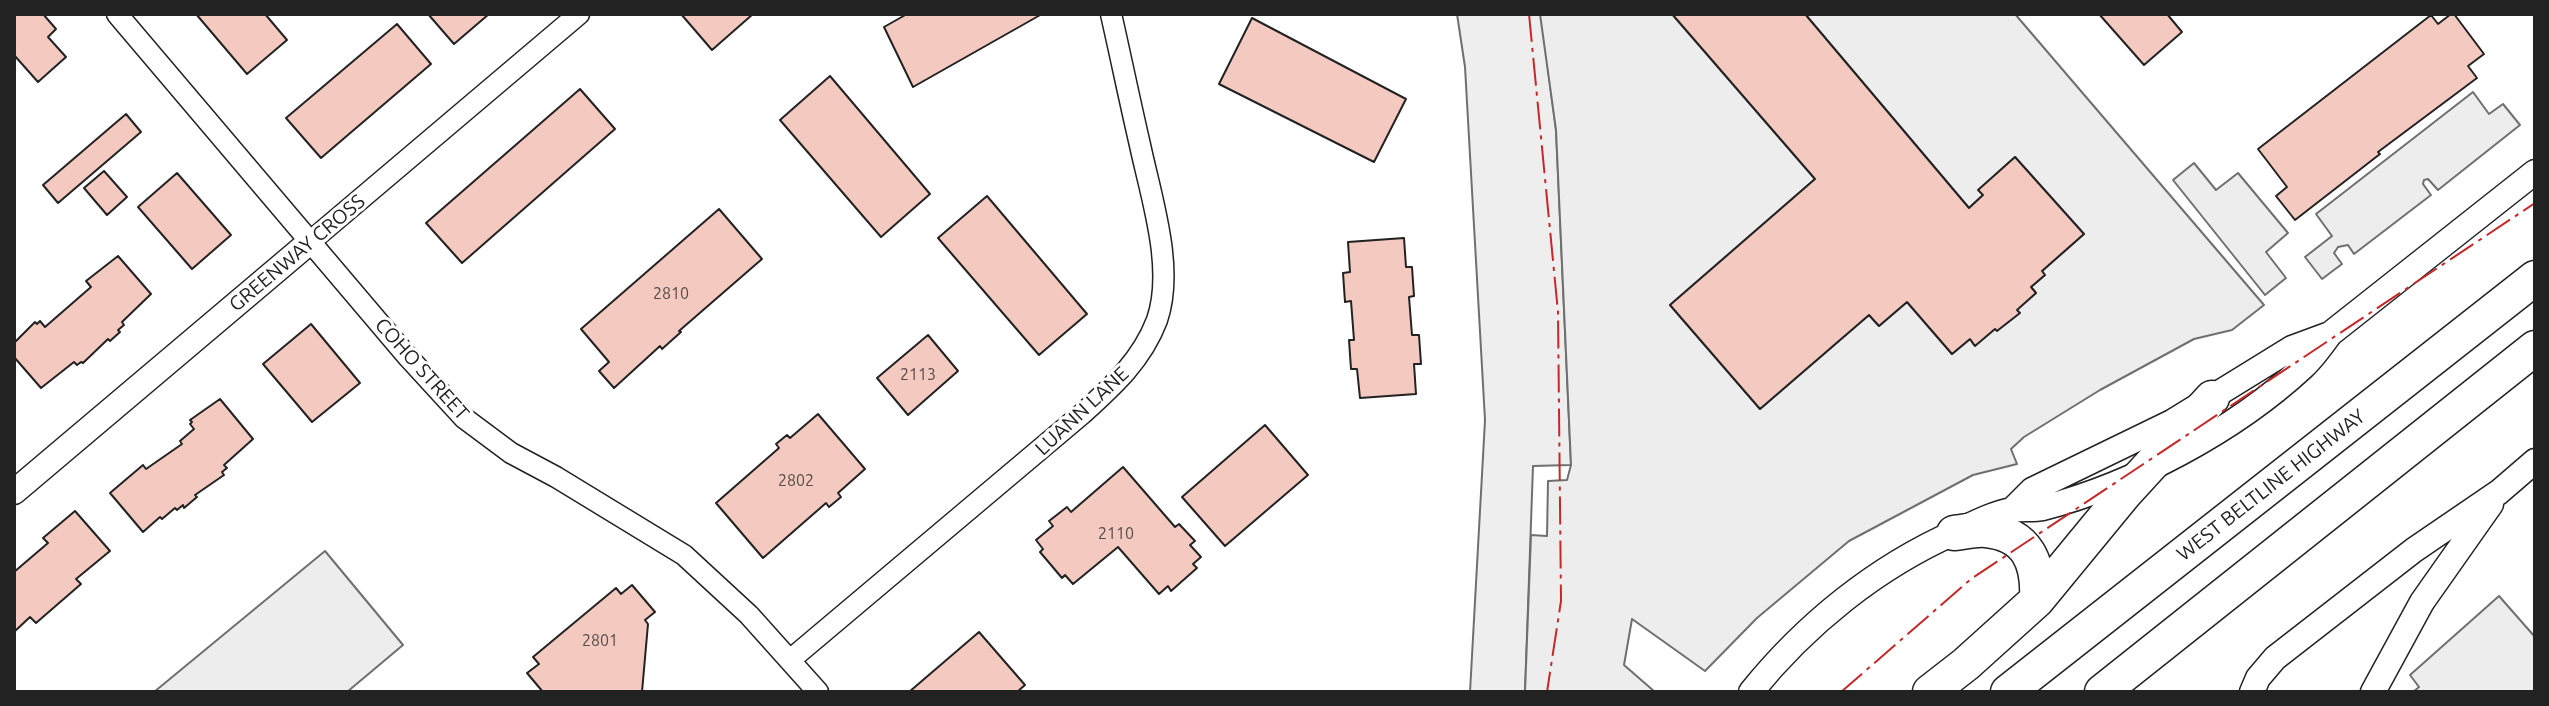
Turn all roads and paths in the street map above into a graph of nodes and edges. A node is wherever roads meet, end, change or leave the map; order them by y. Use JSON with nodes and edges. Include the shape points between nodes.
{"nodes":[{"id":1,"x":117,"y":14,"type":"edge"},
{"id":2,"x":579,"y":14,"type":"edge"},
{"id":3,"x":1111,"y":14,"type":"edge"},
{"id":4,"x":2535,"y":172,"type":"edge"},
{"id":5,"x":311,"y":241,"type":"junction"},
{"id":6,"x":2535,"y":278,"type":"edge"},
{"id":7,"x":2330,"y":334,"type":"junction"},
{"id":8,"x":2535,"y":348,"type":"edge"},
{"id":9,"x":2212,"y":398,"type":"junction"},
{"id":10,"x":2535,"y":461,"type":"edge"},
{"id":11,"x":2145,"y":471,"type":"junction"},
{"id":12,"x":14,"y":492,"type":"edge"},
{"id":13,"x":2499,"y":492,"type":"junction"},
{"id":14,"x":2012,"y":510,"type":"junction"},
{"id":15,"x":1954,"y":533,"type":"junction"},
{"id":16,"x":2037,"y":600,"type":"junction"},
{"id":17,"x":790,"y":660,"type":"junction"},
{"id":18,"x":818,"y":692,"type":"edge"},
{"id":19,"x":1751,"y":692,"type":"edge"},
{"id":20,"x":1930,"y":692,"type":"edge"},
{"id":21,"x":2008,"y":692,"type":"edge"},
{"id":22,"x":2102,"y":692,"type":"edge"},
{"id":23,"x":2252,"y":692,"type":"edge"},
{"id":24,"x":2373,"y":692,"type":"edge"}],
"edges":[{"from":1,"to":5,"type":"street","name":"COHO STREET"},
{"from":2,"to":5,"type":"street","name":"GREENWAY CROSS"},
{"from":3,"to":17,"type":"street","name":"LUANN LANE","via":[[1163,268],[1163,293],[1145,346],[1126,375],[1082,414]]},
{"from":4,"to":7,"type":"street"},
{"from":5,"to":12,"type":"street","name":"GREENWAY CROSS"},
{"from":5,"to":17,"type":"street","name":"COHO STREET","via":[[464,418],[511,453],[684,555]]},
{"from":6,"to":21,"type":"highway","name":"WEST BELTLINE HIGHWAY"},
{"from":7,"to":9,"type":"street","via":[[2292,348]]},
{"from":7,"to":11,"type":"street","via":[[2305,366],[2262,399]]},
{"from":8,"to":22,"type":"highway"},
{"from":9,"to":11,"type":"highway"},
{"from":9,"to":14,"type":"street","via":[[2032,490]]},
{"from":10,"to":13,"type":"street"},
{"from":11,"to":14,"type":"street","via":[[2039,509]]},
{"from":11,"to":16,"type":"highway"},
{"from":13,"to":23,"type":"street","via":[[2414,550],[2275,658]]},
{"from":13,"to":24,"type":"street","via":[[2422,602]]},
{"from":14,"to":15,"type":"street"},
{"from":15,"to":16,"type":"highway","via":[[1985,530],[2014,540],[2033,558]]},
{"from":15,"to":19,"type":"street","via":[[1897,563],[1840,603]]},
{"from":16,"to":20,"type":"highway"},
{"from":17,"to":18,"type":"street","name":"COHO STREET"}]}
